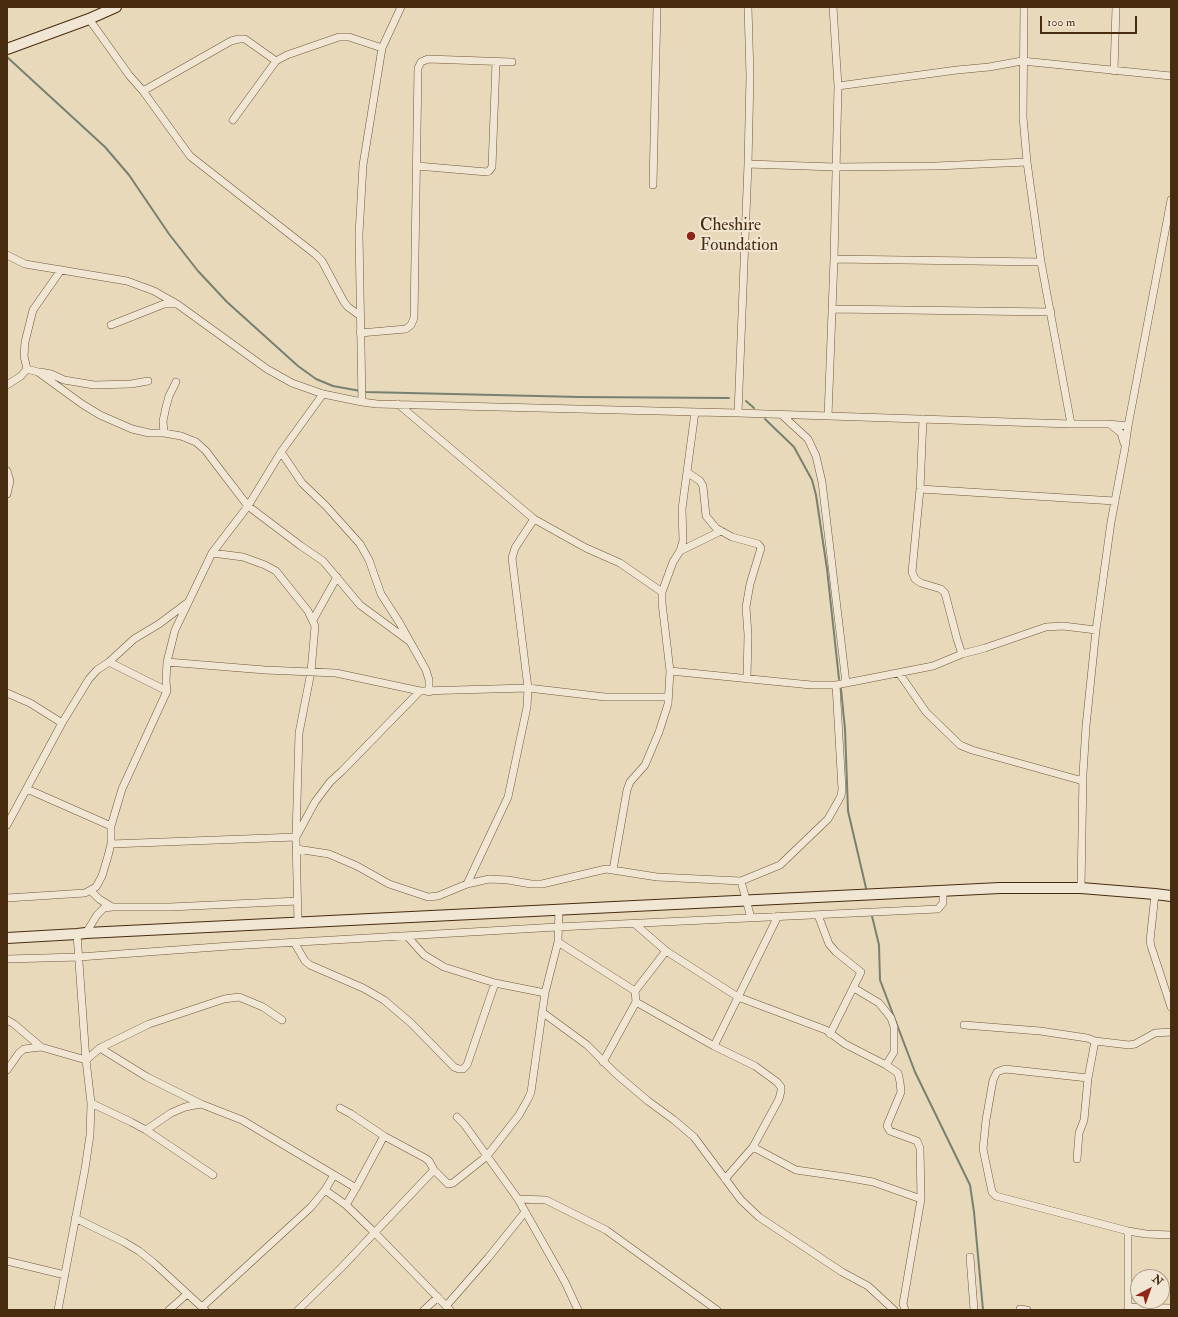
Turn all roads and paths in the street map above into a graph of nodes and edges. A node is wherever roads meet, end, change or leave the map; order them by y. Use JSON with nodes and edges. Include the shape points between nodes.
{"nodes":[{"id":1,"x":116,"y":7,"type":"edge"},
{"id":2,"x":401,"y":7,"type":"edge"},
{"id":3,"x":657,"y":7,"type":"edge"},
{"id":4,"x":748,"y":7,"type":"edge"},
{"id":5,"x":833,"y":7,"type":"edge"},
{"id":6,"x":1024,"y":7,"type":"edge"},
{"id":7,"x":1116,"y":7,"type":"edge"},
{"id":8,"x":89,"y":19,"type":"junction"},
{"id":9,"x":382,"y":48,"type":"junction"},
{"id":10,"x":7,"y":49,"type":"edge"},
{"id":11,"x":276,"y":61,"type":"junction"},
{"id":12,"x":1022,"y":61,"type":"junction"},
{"id":13,"x":496,"y":62,"type":"junction"},
{"id":14,"x":512,"y":62,"type":"dead end"},
{"id":15,"x":1114,"y":71,"type":"junction"},
{"id":16,"x":1171,"y":76,"type":"edge"},
{"id":17,"x":838,"y":86,"type":"junction"},
{"id":18,"x":143,"y":91,"type":"junction"},
{"id":19,"x":233,"y":120,"type":"dead end"},
{"id":20,"x":1027,"y":162,"type":"junction"},
{"id":21,"x":748,"y":164,"type":"junction"},
{"id":22,"x":417,"y":166,"type":"junction"},
{"id":23,"x":835,"y":167,"type":"junction"},
{"id":24,"x":653,"y":185,"type":"dead end"},
{"id":25,"x":1171,"y":200,"type":"edge"},
{"id":26,"x":7,"y":256,"type":"edge"},
{"id":27,"x":834,"y":259,"type":"junction"},
{"id":28,"x":1041,"y":262,"type":"junction"},
{"id":29,"x":61,"y":270,"type":"junction"},
{"id":30,"x":176,"y":304,"type":"junction"},
{"id":31,"x":832,"y":309,"type":"junction"},
{"id":32,"x":1051,"y":312,"type":"junction"},
{"id":33,"x":360,"y":315,"type":"junction"},
{"id":34,"x":111,"y":325,"type":"dead end"},
{"id":35,"x":360,"y":333,"type":"junction"},
{"id":36,"x":27,"y":369,"type":"junction"},
{"id":37,"x":38,"y":372,"type":"junction"},
{"id":38,"x":148,"y":381,"type":"dead end"},
{"id":39,"x":176,"y":382,"type":"dead end"},
{"id":40,"x":7,"y":385,"type":"edge"},
{"id":41,"x":323,"y":394,"type":"junction"},
{"id":42,"x":362,"y":402,"type":"junction"},
{"id":43,"x":398,"y":404,"type":"junction"},
{"id":44,"x":695,"y":412,"type":"junction"},
{"id":45,"x":738,"y":413,"type":"junction"},
{"id":46,"x":782,"y":414,"type":"junction"},
{"id":47,"x":828,"y":416,"type":"junction"},
{"id":48,"x":923,"y":419,"type":"junction"},
{"id":49,"x":1071,"y":424,"type":"junction"},
{"id":50,"x":1108,"y":424,"type":"junction"},
{"id":51,"x":1128,"y":426,"type":"junction"},
{"id":52,"x":164,"y":433,"type":"junction"},
{"id":53,"x":1125,"y":448,"type":"junction"},
{"id":54,"x":281,"y":452,"type":"junction"},
{"id":55,"x":7,"y":471,"type":"edge"},
{"id":56,"x":687,"y":472,"type":"junction"},
{"id":57,"x":920,"y":489,"type":"junction"},
{"id":58,"x":7,"y":494,"type":"edge"},
{"id":59,"x":1115,"y":501,"type":"junction"},
{"id":60,"x":248,"y":506,"type":"junction"},
{"id":61,"x":534,"y":519,"type":"junction"},
{"id":62,"x":721,"y":531,"type":"junction"},
{"id":63,"x":680,"y":551,"type":"junction"},
{"id":64,"x":212,"y":553,"type":"junction"},
{"id":65,"x":337,"y":577,"type":"junction"},
{"id":66,"x":662,"y":592,"type":"junction"},
{"id":67,"x":188,"y":603,"type":"junction"},
{"id":68,"x":313,"y":620,"type":"junction"},
{"id":69,"x":1096,"y":630,"type":"junction"},
{"id":70,"x":409,"y":641,"type":"junction"},
{"id":71,"x":962,"y":654,"type":"junction"},
{"id":72,"x":109,"y":662,"type":"junction"},
{"id":73,"x":166,"y":662,"type":"junction"},
{"id":74,"x":670,"y":671,"type":"junction"},
{"id":75,"x":311,"y":672,"type":"junction"},
{"id":76,"x":899,"y":672,"type":"junction"},
{"id":77,"x":747,"y":679,"type":"junction"},
{"id":78,"x":846,"y":683,"type":"junction"},
{"id":79,"x":836,"y":685,"type":"junction"},
{"id":80,"x":528,"y":688,"type":"junction"},
{"id":81,"x":167,"y":691,"type":"junction"},
{"id":82,"x":420,"y":691,"type":"junction"},
{"id":83,"x":7,"y":692,"type":"edge"},
{"id":84,"x":429,"y":692,"type":"junction"},
{"id":85,"x":668,"y":697,"type":"junction"},
{"id":86,"x":62,"y":723,"type":"junction"},
{"id":87,"x":1083,"y":781,"type":"junction"},
{"id":88,"x":27,"y":789,"type":"junction"},
{"id":89,"x":7,"y":825,"type":"edge"},
{"id":90,"x":111,"y":826,"type":"junction"},
{"id":91,"x":296,"y":837,"type":"junction"},
{"id":92,"x":111,"y":844,"type":"junction"},
{"id":93,"x":297,"y":849,"type":"junction"},
{"id":94,"x":613,"y":870,"type":"junction"},
{"id":95,"x":741,"y":881,"type":"junction"},
{"id":96,"x":467,"y":884,"type":"junction"},
{"id":97,"x":1081,"y":888,"type":"junction"},
{"id":98,"x":943,"y":890,"type":"junction"},
{"id":99,"x":91,"y":891,"type":"junction"},
{"id":100,"x":1155,"y":894,"type":"junction"},
{"id":101,"x":1171,"y":896,"type":"edge"},
{"id":102,"x":7,"y":898,"type":"edge"},
{"id":103,"x":747,"y":900,"type":"junction"},
{"id":104,"x":298,"y":901,"type":"junction"},
{"id":105,"x":112,"y":906,"type":"junction"},
{"id":106,"x":559,"y":909,"type":"junction"},
{"id":107,"x":818,"y":915,"type":"junction"},
{"id":108,"x":778,"y":916,"type":"junction"},
{"id":109,"x":751,"y":918,"type":"junction"},
{"id":110,"x":298,"y":923,"type":"junction"},
{"id":111,"x":635,"y":924,"type":"junction"},
{"id":112,"x":557,"y":927,"type":"junction"},
{"id":113,"x":82,"y":933,"type":"junction"},
{"id":114,"x":407,"y":936,"type":"junction"},
{"id":115,"x":7,"y":938,"type":"edge"},
{"id":116,"x":294,"y":942,"type":"junction"},
{"id":117,"x":558,"y":942,"type":"junction"},
{"id":118,"x":666,"y":951,"type":"junction"},
{"id":119,"x":79,"y":957,"type":"junction"},
{"id":120,"x":7,"y":959,"type":"edge"},
{"id":121,"x":494,"y":983,"type":"junction"},
{"id":122,"x":854,"y":988,"type":"junction"},
{"id":123,"x":635,"y":991,"type":"junction"},
{"id":124,"x":545,"y":993,"type":"junction"},
{"id":125,"x":738,"y":998,"type":"junction"},
{"id":126,"x":636,"y":1002,"type":"junction"},
{"id":127,"x":1171,"y":1007,"type":"edge"},
{"id":128,"x":542,"y":1012,"type":"junction"},
{"id":129,"x":7,"y":1020,"type":"edge"},
{"id":130,"x":282,"y":1020,"type":"dead end"},
{"id":131,"x":964,"y":1025,"type":"dead end"},
{"id":132,"x":1171,"y":1032,"type":"edge"},
{"id":133,"x":830,"y":1034,"type":"junction"},
{"id":134,"x":1096,"y":1041,"type":"junction"},
{"id":135,"x":714,"y":1046,"type":"junction"},
{"id":136,"x":41,"y":1048,"type":"junction"},
{"id":137,"x":100,"y":1048,"type":"junction"},
{"id":138,"x":86,"y":1060,"type":"junction"},
{"id":139,"x":603,"y":1062,"type":"junction"},
{"id":140,"x":886,"y":1065,"type":"junction"},
{"id":141,"x":7,"y":1070,"type":"edge"},
{"id":142,"x":1088,"y":1078,"type":"junction"},
{"id":143,"x":91,"y":1103,"type":"junction"},
{"id":144,"x":200,"y":1104,"type":"junction"},
{"id":145,"x":340,"y":1108,"type":"dead end"},
{"id":146,"x":457,"y":1117,"type":"dead end"},
{"id":147,"x":146,"y":1130,"type":"junction"},
{"id":148,"x":384,"y":1136,"type":"junction"},
{"id":149,"x":753,"y":1147,"type":"junction"},
{"id":150,"x":487,"y":1156,"type":"junction"},
{"id":151,"x":1076,"y":1159,"type":"dead end"},
{"id":152,"x":434,"y":1170,"type":"junction"},
{"id":153,"x":213,"y":1175,"type":"dead end"},
{"id":154,"x":334,"y":1175,"type":"junction"},
{"id":155,"x":725,"y":1179,"type":"junction"},
{"id":156,"x":356,"y":1188,"type":"junction"},
{"id":157,"x":325,"y":1190,"type":"junction"},
{"id":158,"x":518,"y":1199,"type":"junction"},
{"id":159,"x":921,"y":1199,"type":"junction"},
{"id":160,"x":346,"y":1206,"type":"junction"},
{"id":161,"x":525,"y":1212,"type":"junction"},
{"id":162,"x":75,"y":1218,"type":"junction"},
{"id":163,"x":1128,"y":1231,"type":"junction"},
{"id":164,"x":375,"y":1233,"type":"junction"},
{"id":165,"x":1171,"y":1235,"type":"edge"},
{"id":166,"x":970,"y":1257,"type":"dead end"},
{"id":167,"x":7,"y":1260,"type":"edge"},
{"id":168,"x":65,"y":1275,"type":"junction"},
{"id":169,"x":187,"y":1294,"type":"junction"},
{"id":170,"x":438,"y":1297,"type":"junction"},
{"id":171,"x":204,"y":1308,"type":"edge"},
{"id":172,"x":448,"y":1308,"type":"edge"},
{"id":173,"x":711,"y":1308,"type":"edge"},
{"id":174,"x":1128,"y":1308,"type":"edge"},
{"id":175,"x":1171,"y":1308,"type":"edge"},
{"id":176,"x":58,"y":1310,"type":"edge"},
{"id":177,"x":169,"y":1310,"type":"edge"},
{"id":178,"x":298,"y":1310,"type":"edge"},
{"id":179,"x":424,"y":1310,"type":"edge"},
{"id":180,"x":578,"y":1310,"type":"edge"},
{"id":181,"x":894,"y":1310,"type":"edge"},
{"id":182,"x":905,"y":1310,"type":"edge"},
{"id":183,"x":974,"y":1310,"type":"edge"}],
"edges":[{"from":1,"to":8,"type":"main road"},
{"from":2,"to":9,"type":"street"},
{"from":3,"to":24,"type":"street"},
{"from":4,"to":21,"type":"street"},
{"from":5,"to":17,"type":"street"},
{"from":6,"to":12,"type":"street"},
{"from":7,"to":15,"type":"street"},
{"from":8,"to":10,"type":"main road"},
{"from":8,"to":18,"type":"street","via":[[128,75]]},
{"from":9,"to":11,"type":"street","via":[[349,36],[339,37],[294,52]]},
{"from":9,"to":33,"type":"street","via":[[363,165],[359,234]]},
{"from":11,"to":18,"type":"street","via":[[245,39],[239,39],[231,41]]},
{"from":11,"to":19,"type":"street"},
{"from":12,"to":15,"type":"street"},
{"from":12,"to":17,"type":"street","via":[[989,68]]},
{"from":12,"to":20,"type":"street"},
{"from":13,"to":14,"type":"street"},
{"from":13,"to":22,"type":"street","via":[[428,59],[421,62],[418,68]]},
{"from":13,"to":22,"type":"street","via":[[491,169],[487,172]]},
{"from":15,"to":16,"type":"street"},
{"from":17,"to":23,"type":"street"},
{"from":18,"to":33,"type":"street","via":[[190,156],[315,254],[322,261],[348,307]]},
{"from":20,"to":23,"type":"street"},
{"from":20,"to":28,"type":"street"},
{"from":21,"to":23,"type":"street"},
{"from":21,"to":45,"type":"street"},
{"from":22,"to":35,"type":"street","via":[[414,318],[406,329]]},
{"from":23,"to":27,"type":"street"},
{"from":25,"to":51,"type":"street"},
{"from":26,"to":29,"type":"street","via":[[25,264]]},
{"from":27,"to":28,"type":"street"},
{"from":27,"to":31,"type":"street"},
{"from":28,"to":32,"type":"street"},
{"from":29,"to":30,"type":"street","via":[[127,281],[154,291]]},
{"from":29,"to":36,"type":"street","via":[[32,310],[25,342],[24,356]]},
{"from":30,"to":34,"type":"street","via":[[164,304]]},
{"from":30,"to":41,"type":"street","via":[[267,369],[292,383]]},
{"from":31,"to":32,"type":"street"},
{"from":31,"to":47,"type":"street"},
{"from":32,"to":49,"type":"street"},
{"from":33,"to":35,"type":"street"},
{"from":35,"to":42,"type":"street"},
{"from":36,"to":37,"type":"street"},
{"from":36,"to":40,"type":"street"},
{"from":37,"to":38,"type":"street","via":[[94,385]]},
{"from":37,"to":52,"type":"street","via":[[100,415],[132,429]]},
{"from":39,"to":52,"type":"street","via":[[166,407]]},
{"from":41,"to":42,"type":"street"},
{"from":41,"to":54,"type":"street"},
{"from":42,"to":43,"type":"street"},
{"from":43,"to":44,"type":"street"},
{"from":43,"to":61,"type":"street"},
{"from":44,"to":45,"type":"street"},
{"from":44,"to":56,"type":"street"},
{"from":45,"to":46,"type":"street"},
{"from":46,"to":47,"type":"street"},
{"from":46,"to":78,"type":"street","via":[[808,439],[816,456],[822,482]]},
{"from":47,"to":48,"type":"street"},
{"from":48,"to":49,"type":"street"},
{"from":48,"to":57,"type":"street"},
{"from":49,"to":50,"type":"street"},
{"from":50,"to":51,"type":"street"},
{"from":50,"to":53,"type":"street","via":[[1120,433]]},
{"from":51,"to":53,"type":"street"},
{"from":52,"to":60,"type":"street","via":[[196,442],[206,451]]},
{"from":53,"to":59,"type":"street"},
{"from":54,"to":60,"type":"street"},
{"from":54,"to":70,"type":"street","via":[[302,483],[360,544],[369,560],[381,594]]},
{"from":55,"to":58,"type":"street","via":[[10,481]]},
{"from":56,"to":62,"type":"street","via":[[703,486],[706,516]]},
{"from":56,"to":63,"type":"street","via":[[682,509],[683,542]]},
{"from":57,"to":59,"type":"street"},
{"from":57,"to":71,"type":"street","via":[[912,572],[915,579],[945,593]]},
{"from":59,"to":69,"type":"street"},
{"from":60,"to":64,"type":"street"},
{"from":60,"to":65,"type":"street","via":[[323,561]]},
{"from":61,"to":66,"type":"street","via":[[586,548],[620,563]]},
{"from":61,"to":80,"type":"street","via":[[515,548],[512,558]]},
{"from":62,"to":63,"type":"street"},
{"from":62,"to":77,"type":"street","via":[[732,537],[758,544],[761,548],[746,607]]},
{"from":63,"to":66,"type":"street"},
{"from":64,"to":67,"type":"street"},
{"from":64,"to":68,"type":"street","via":[[242,557],[265,564],[276,571]]},
{"from":65,"to":68,"type":"street"},
{"from":65,"to":70,"type":"street","via":[[360,605]]},
{"from":66,"to":74,"type":"street"},
{"from":67,"to":72,"type":"street","via":[[134,638]]},
{"from":67,"to":73,"type":"street","via":[[175,630]]},
{"from":68,"to":75,"type":"street","via":[[315,631]]},
{"from":69,"to":71,"type":"street","via":[[1063,626],[1046,627]]},
{"from":69,"to":87,"type":"street"},
{"from":70,"to":84,"type":"street","via":[[426,670]]},
{"from":71,"to":76,"type":"street","via":[[933,666]]},
{"from":72,"to":81,"type":"street"},
{"from":72,"to":86,"type":"street","via":[[89,679]]},
{"from":73,"to":75,"type":"street"},
{"from":73,"to":81,"type":"street"},
{"from":74,"to":77,"type":"street"},
{"from":74,"to":85,"type":"street"},
{"from":75,"to":82,"type":"street","via":[[336,673]]},
{"from":75,"to":91,"type":"street","via":[[299,733]]},
{"from":76,"to":78,"type":"street"},
{"from":76,"to":87,"type":"street","via":[[926,712],[960,745]]},
{"from":77,"to":79,"type":"street"},
{"from":78,"to":79,"type":"street"},
{"from":79,"to":95,"type":"street","via":[[841,796],[828,819],[780,865]]},
{"from":80,"to":84,"type":"street"},
{"from":80,"to":85,"type":"street","via":[[605,697]]},
{"from":80,"to":96,"type":"street","via":[[527,707],[508,797]]},
{"from":81,"to":90,"type":"street","via":[[122,789]]},
{"from":82,"to":84,"type":"street"},
{"from":82,"to":91,"type":"street","via":[[330,782],[320,794]]},
{"from":83,"to":86,"type":"street"},
{"from":85,"to":94,"type":"street","via":[[651,753],[645,765],[630,782],[622,811]]},
{"from":86,"to":88,"type":"street"},
{"from":87,"to":97,"type":"street"},
{"from":88,"to":89,"type":"street"},
{"from":88,"to":90,"type":"street"},
{"from":90,"to":92,"type":"street"},
{"from":91,"to":92,"type":"street"},
{"from":91,"to":93,"type":"street"},
{"from":92,"to":99,"type":"street","via":[[102,876]]},
{"from":93,"to":96,"type":"street","via":[[329,854],[389,884],[428,897],[438,896]]},
{"from":93,"to":104,"type":"street"},
{"from":94,"to":95,"type":"street","via":[[657,877]]},
{"from":94,"to":96,"type":"street","via":[[601,869],[542,884],[489,879]]},
{"from":95,"to":103,"type":"street"},
{"from":97,"to":98,"type":"main road"},
{"from":97,"to":100,"type":"main road"},
{"from":98,"to":103,"type":"main road"},
{"from":98,"to":107,"type":"street","via":[[943,903],[938,909]]},
{"from":99,"to":102,"type":"street"},
{"from":99,"to":105,"type":"street"},
{"from":100,"to":101,"type":"main road"},
{"from":100,"to":127,"type":"street","via":[[1150,941]]},
{"from":103,"to":106,"type":"main road"},
{"from":103,"to":109,"type":"street"},
{"from":104,"to":105,"type":"street","via":[[170,907]]},
{"from":104,"to":110,"type":"street"},
{"from":105,"to":113,"type":"street","via":[[104,908]]},
{"from":106,"to":110,"type":"main road"},
{"from":106,"to":112,"type":"street"},
{"from":107,"to":108,"type":"street"},
{"from":107,"to":122,"type":"street","via":[[829,944],[861,971]]},
{"from":108,"to":109,"type":"street"},
{"from":108,"to":125,"type":"street"},
{"from":109,"to":111,"type":"street"},
{"from":110,"to":113,"type":"main road"},
{"from":111,"to":112,"type":"street"},
{"from":111,"to":118,"type":"street"},
{"from":112,"to":114,"type":"street"},
{"from":112,"to":117,"type":"street"},
{"from":113,"to":115,"type":"main road"},
{"from":113,"to":119,"type":"street"},
{"from":114,"to":116,"type":"street"},
{"from":114,"to":121,"type":"street","via":[[434,962]]},
{"from":116,"to":119,"type":"street"},
{"from":116,"to":121,"type":"street","via":[[310,965],[384,1000],[459,1069],[467,1065]]},
{"from":117,"to":123,"type":"street"},
{"from":117,"to":124,"type":"street"},
{"from":118,"to":123,"type":"street"},
{"from":118,"to":125,"type":"street"},
{"from":119,"to":120,"type":"street"},
{"from":119,"to":138,"type":"street"},
{"from":121,"to":124,"type":"street"},
{"from":122,"to":133,"type":"street"},
{"from":122,"to":140,"type":"street","via":[[878,1004],[891,1018],[894,1027],[894,1052]]},
{"from":123,"to":126,"type":"street"},
{"from":124,"to":128,"type":"street"},
{"from":125,"to":133,"type":"street","via":[[821,1028]]},
{"from":125,"to":135,"type":"street"},
{"from":126,"to":135,"type":"street"},
{"from":126,"to":139,"type":"street"},
{"from":128,"to":139,"type":"street","via":[[581,1040]]},
{"from":128,"to":150,"type":"street","via":[[533,1084],[528,1099],[519,1115]]},
{"from":129,"to":136,"type":"street"},
{"from":130,"to":137,"type":"street","via":[[263,1007],[239,997],[224,999],[149,1024]]},
{"from":131,"to":134,"type":"street","via":[[1040,1031]]},
{"from":132,"to":134,"type":"street","via":[[1155,1033],[1129,1045]]},
{"from":133,"to":140,"type":"street"},
{"from":134,"to":142,"type":"street"},
{"from":135,"to":149,"type":"street","via":[[756,1066],[781,1087],[781,1094]]},
{"from":136,"to":138,"type":"street"},
{"from":136,"to":141,"type":"street","via":[[24,1049]]},
{"from":137,"to":138,"type":"street"},
{"from":137,"to":144,"type":"street","via":[[147,1077]]},
{"from":138,"to":143,"type":"street"},
{"from":139,"to":155,"type":"street","via":[[694,1137]]},
{"from":140,"to":159,"type":"street","via":[[898,1073],[900,1082],[900,1092],[887,1126],[890,1131],[915,1139],[919,1143]]},
{"from":142,"to":151,"type":"street","via":[[1084,1120]]},
{"from":142,"to":163,"type":"street","via":[[1005,1068],[997,1072],[993,1080],[983,1149],[990,1188],[996,1196]]},
{"from":143,"to":147,"type":"street"},
{"from":143,"to":162,"type":"street","via":[[90,1135]]},
{"from":144,"to":147,"type":"street","via":[[171,1113]]},
{"from":144,"to":154,"type":"street","via":[[242,1120]]},
{"from":145,"to":148,"type":"street"},
{"from":146,"to":150,"type":"street"},
{"from":147,"to":153,"type":"street"},
{"from":148,"to":152,"type":"street","via":[[425,1158]]},
{"from":148,"to":156,"type":"street"},
{"from":149,"to":155,"type":"street"},
{"from":149,"to":159,"type":"street","via":[[796,1170],[873,1182]]},
{"from":150,"to":152,"type":"street","via":[[450,1184]]},
{"from":150,"to":158,"type":"street"},
{"from":152,"to":164,"type":"street"},
{"from":154,"to":156,"type":"street"},
{"from":154,"to":157,"type":"street"},
{"from":155,"to":181,"type":"street","via":[[741,1200],[759,1217],[842,1272],[868,1286]]},
{"from":156,"to":160,"type":"street"},
{"from":157,"to":160,"type":"street"},
{"from":157,"to":171,"type":"street","via":[[311,1207]]},
{"from":158,"to":161,"type":"street"},
{"from":158,"to":173,"type":"street","via":[[551,1202],[606,1230]]},
{"from":159,"to":182,"type":"street","via":[[903,1304]]},
{"from":160,"to":164,"type":"street"},
{"from":161,"to":172,"type":"street"},
{"from":161,"to":180,"type":"street"},
{"from":162,"to":168,"type":"street"},
{"from":162,"to":169,"type":"street","via":[[139,1251]]},
{"from":163,"to":165,"type":"street"},
{"from":163,"to":174,"type":"street"},
{"from":164,"to":170,"type":"street"},
{"from":164,"to":178,"type":"street"},
{"from":166,"to":183,"type":"street"},
{"from":167,"to":168,"type":"street"},
{"from":168,"to":176,"type":"street"},
{"from":169,"to":171,"type":"street"},
{"from":169,"to":177,"type":"street"},
{"from":170,"to":172,"type":"street"},
{"from":170,"to":179,"type":"street"},
{"from":174,"to":175,"type":"street"}]}
